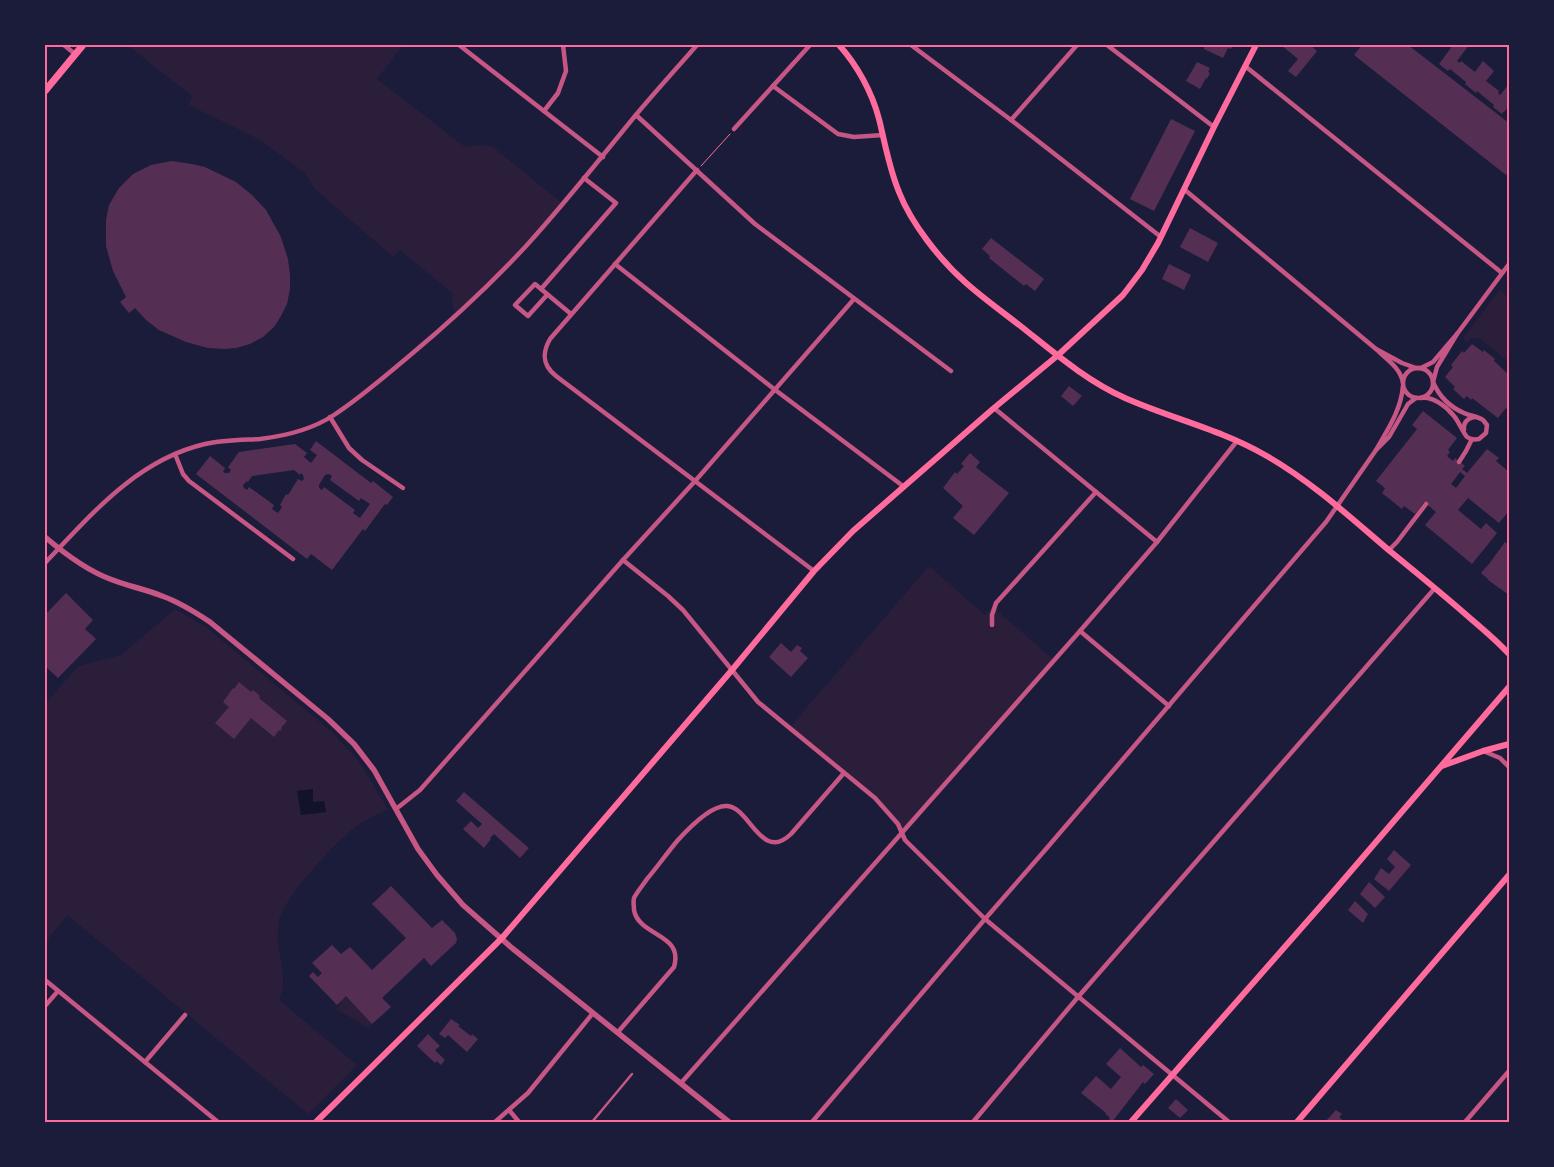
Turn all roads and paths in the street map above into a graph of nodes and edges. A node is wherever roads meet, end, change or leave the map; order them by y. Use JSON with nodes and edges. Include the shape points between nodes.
{"nodes":[{"id":1,"x":64,"y":45,"type":"edge"},
{"id":2,"x":83,"y":45,"type":"edge"},
{"id":3,"x":459,"y":45,"type":"edge"},
{"id":4,"x":563,"y":45,"type":"edge"},
{"id":5,"x":697,"y":45,"type":"edge"},
{"id":6,"x":810,"y":45,"type":"edge"},
{"id":7,"x":839,"y":45,"type":"edge"},
{"id":8,"x":911,"y":45,"type":"edge"},
{"id":9,"x":1076,"y":45,"type":"edge"},
{"id":10,"x":1108,"y":45,"type":"edge"},
{"id":11,"x":1256,"y":45,"type":"edge"},
{"id":12,"x":75,"y":54,"type":"junction"},
{"id":13,"x":1245,"y":66,"type":"junction"},
{"id":14,"x":773,"y":86,"type":"junction"},
{"id":15,"x":45,"y":91,"type":"edge"},
{"id":16,"x":544,"y":111,"type":"junction"},
{"id":17,"x":636,"y":115,"type":"junction"},
{"id":18,"x":1011,"y":120,"type":"junction"},
{"id":19,"x":1214,"y":127,"type":"junction"},
{"id":20,"x":734,"y":129,"type":"joint"},
{"id":21,"x":883,"y":135,"type":"junction"},
{"id":22,"x":603,"y":157,"type":"junction"},
{"id":23,"x":697,"y":170,"type":"junction"},
{"id":24,"x":584,"y":178,"type":"junction"},
{"id":25,"x":1184,"y":190,"type":"junction"},
{"id":26,"x":1161,"y":237,"type":"junction"},
{"id":27,"x":615,"y":264,"type":"junction"},
{"id":28,"x":1509,"y":264,"type":"edge"},
{"id":29,"x":1502,"y":273,"type":"junction"},
{"id":30,"x":541,"y":289,"type":"junction"},
{"id":31,"x":547,"y":295,"type":"junction"},
{"id":32,"x":854,"y":300,"type":"junction"},
{"id":33,"x":571,"y":314,"type":"junction"},
{"id":34,"x":1457,"y":334,"type":"junction"},
{"id":35,"x":1376,"y":349,"type":"junction"},
{"id":36,"x":1057,"y":356,"type":"junction"},
{"id":37,"x":1419,"y":368,"type":"junction"},
{"id":38,"x":951,"y":372,"type":"dead end"},
{"id":39,"x":1433,"y":382,"type":"junction"},
{"id":40,"x":1403,"y":384,"type":"junction"},
{"id":41,"x":774,"y":389,"type":"junction"},
{"id":42,"x":1418,"y":398,"type":"junction"},
{"id":43,"x":994,"y":408,"type":"junction"},
{"id":44,"x":330,"y":417,"type":"junction"},
{"id":45,"x":1478,"y":417,"type":"junction"},
{"id":46,"x":1465,"y":434,"type":"junction"},
{"id":47,"x":1472,"y":439,"type":"junction"},
{"id":48,"x":1237,"y":441,"type":"junction"},
{"id":49,"x":1376,"y":450,"type":"junction"},
{"id":50,"x":175,"y":454,"type":"junction"},
{"id":51,"x":1459,"y":462,"type":"dead end"},
{"id":52,"x":696,"y":480,"type":"junction"},
{"id":53,"x":903,"y":486,"type":"junction"},
{"id":54,"x":403,"y":488,"type":"dead end"},
{"id":55,"x":1096,"y":492,"type":"junction"},
{"id":56,"x":1426,"y":504,"type":"dead end"},
{"id":57,"x":1338,"y":508,"type":"junction"},
{"id":58,"x":45,"y":537,"type":"edge"},
{"id":59,"x":1157,"y":542,"type":"junction"},
{"id":60,"x":58,"y":548,"type":"junction"},
{"id":61,"x":1389,"y":550,"type":"junction"},
{"id":62,"x":293,"y":559,"type":"dead end"},
{"id":63,"x":623,"y":560,"type":"junction"},
{"id":64,"x":45,"y":563,"type":"edge"},
{"id":65,"x":814,"y":571,"type":"junction"},
{"id":66,"x":1435,"y":588,"type":"junction"},
{"id":67,"x":992,"y":625,"type":"dead end"},
{"id":68,"x":1080,"y":631,"type":"junction"},
{"id":69,"x":1509,"y":654,"type":"edge"},
{"id":70,"x":732,"y":670,"type":"junction"},
{"id":71,"x":1509,"y":687,"type":"edge"},
{"id":72,"x":1169,"y":706,"type":"junction"},
{"id":73,"x":1509,"y":744,"type":"edge"},
{"id":74,"x":1483,"y":751,"type":"junction"},
{"id":75,"x":1441,"y":766,"type":"junction"},
{"id":76,"x":1509,"y":767,"type":"edge"},
{"id":77,"x":844,"y":773,"type":"junction"},
{"id":78,"x":396,"y":809,"type":"junction"},
{"id":79,"x":902,"y":833,"type":"junction"},
{"id":80,"x":1509,"y":875,"type":"edge"},
{"id":81,"x":985,"y":919,"type":"junction"},
{"id":82,"x":502,"y":938,"type":"junction"},
{"id":83,"x":45,"y":980,"type":"edge"},
{"id":84,"x":58,"y":990,"type":"junction"},
{"id":85,"x":1078,"y":997,"type":"junction"},
{"id":86,"x":45,"y":1006,"type":"edge"},
{"id":87,"x":593,"y":1013,"type":"junction"},
{"id":88,"x":185,"y":1015,"type":"dead end"},
{"id":89,"x":618,"y":1032,"type":"junction"},
{"id":90,"x":145,"y":1062,"type":"junction"},
{"id":91,"x":1509,"y":1071,"type":"edge"},
{"id":92,"x":632,"y":1074,"type":"dead end"},
{"id":93,"x":1173,"y":1074,"type":"junction"},
{"id":94,"x":680,"y":1083,"type":"junction"},
{"id":95,"x":509,"y":1110,"type":"junction"},
{"id":96,"x":218,"y":1122,"type":"edge"},
{"id":97,"x":316,"y":1122,"type":"edge"},
{"id":98,"x":494,"y":1122,"type":"edge"},
{"id":99,"x":519,"y":1122,"type":"edge"},
{"id":100,"x":592,"y":1122,"type":"edge"},
{"id":101,"x":729,"y":1122,"type":"edge"},
{"id":102,"x":812,"y":1122,"type":"edge"},
{"id":103,"x":973,"y":1122,"type":"edge"},
{"id":104,"x":1131,"y":1122,"type":"edge"},
{"id":105,"x":1229,"y":1122,"type":"edge"},
{"id":106,"x":1297,"y":1122,"type":"edge"},
{"id":107,"x":1465,"y":1122,"type":"edge"}],
"edges":[{"from":1,"to":12,"type":"street"},
{"from":2,"to":12,"type":"main road"},
{"from":3,"to":16,"type":"street"},
{"from":4,"to":16,"type":"street","via":[[566,71],[558,93]]},
{"from":5,"to":17,"type":"street"},
{"from":6,"to":14,"type":"street"},
{"from":7,"to":21,"type":"main road","via":[[869,90]]},
{"from":8,"to":18,"type":"street"},
{"from":9,"to":18,"type":"street"},
{"from":10,"to":19,"type":"street"},
{"from":11,"to":13,"type":"main road"},
{"from":12,"to":15,"type":"main road"},
{"from":13,"to":19,"type":"main road"},
{"from":13,"to":29,"type":"street"},
{"from":14,"to":20,"type":"street"},
{"from":14,"to":21,"type":"street","via":[[838,134],[854,137]]},
{"from":16,"to":22,"type":"street"},
{"from":17,"to":22,"type":"street"},
{"from":17,"to":23,"type":"street"},
{"from":18,"to":26,"type":"street"},
{"from":19,"to":25,"type":"main road"},
{"from":20,"to":23,"type":"path"},
{"from":21,"to":36,"type":"main road","via":[[899,191],[912,219],[934,249],[964,282]]},
{"from":22,"to":24,"type":"street"},
{"from":23,"to":27,"type":"street"},
{"from":23,"to":32,"type":"street","via":[[755,224]]},
{"from":24,"to":30,"type":"street","via":[[616,203]]},
{"from":24,"to":44,"type":"street","via":[[526,246],[469,303],[359,398]]},
{"from":25,"to":26,"type":"main road"},
{"from":25,"to":35,"type":"street"},
{"from":26,"to":36,"type":"main road","via":[[1123,295]]},
{"from":27,"to":33,"type":"street"},
{"from":27,"to":41,"type":"street"},
{"from":28,"to":29,"type":"street"},
{"from":29,"to":34,"type":"street"},
{"from":30,"to":31,"type":"street"},
{"from":30,"to":31,"type":"street","via":[[534,284],[515,305],[528,316]]},
{"from":31,"to":33,"type":"street"},
{"from":32,"to":38,"type":"street"},
{"from":32,"to":41,"type":"street"},
{"from":33,"to":52,"type":"street","via":[[547,344],[544,361],[549,369]]},
{"from":34,"to":37,"type":"street","via":[[1431,364]]},
{"from":34,"to":39,"type":"street","via":[[1437,367]]},
{"from":35,"to":37,"type":"street"},
{"from":35,"to":40,"type":"street","via":[[1398,370]]},
{"from":36,"to":43,"type":"main road"},
{"from":36,"to":48,"type":"main road","via":[[1123,398]]},
{"from":37,"to":39,"type":"street","via":[[1429,374]]},
{"from":37,"to":40,"type":"street","via":[[1408,372]]},
{"from":39,"to":42,"type":"street","via":[[1429,394]]},
{"from":39,"to":45,"type":"street","via":[[1440,396],[1450,405]]},
{"from":40,"to":42,"type":"street","via":[[1407,394]]},
{"from":40,"to":49,"type":"street","via":[[1397,413]]},
{"from":41,"to":52,"type":"street"},
{"from":41,"to":53,"type":"street"},
{"from":42,"to":46,"type":"street","via":[[1429,398],[1443,406],[1455,416]]},
{"from":42,"to":49,"type":"street","via":[[1408,404],[1389,437]]},
{"from":43,"to":53,"type":"main road"},
{"from":43,"to":55,"type":"street"},
{"from":44,"to":50,"type":"street","via":[[301,430],[216,442]]},
{"from":44,"to":54,"type":"street","via":[[349,448]]},
{"from":45,"to":46,"type":"street","via":[[1467,420]]},
{"from":45,"to":47,"type":"street","via":[[1485,422],[1487,430],[1485,435]]},
{"from":46,"to":47,"type":"street"},
{"from":47,"to":51,"type":"street"},
{"from":48,"to":57,"type":"main road","via":[[1290,470]]},
{"from":48,"to":59,"type":"street"},
{"from":49,"to":57,"type":"street"},
{"from":50,"to":60,"type":"street","via":[[122,485]]},
{"from":50,"to":62,"type":"street","via":[[189,481]]},
{"from":52,"to":63,"type":"street"},
{"from":52,"to":65,"type":"street"},
{"from":53,"to":65,"type":"main road"},
{"from":55,"to":59,"type":"street"},
{"from":55,"to":67,"type":"street","via":[[996,603]]},
{"from":56,"to":61,"type":"street"},
{"from":57,"to":61,"type":"main road"},
{"from":57,"to":72,"type":"street"},
{"from":58,"to":60,"type":"street"},
{"from":59,"to":68,"type":"street"},
{"from":60,"to":64,"type":"street"},
{"from":60,"to":78,"type":"street","via":[[95,572],[181,604],[210,622],[354,744],[374,770]]},
{"from":61,"to":66,"type":"main road"},
{"from":63,"to":70,"type":"street","via":[[683,610]]},
{"from":63,"to":78,"type":"street","via":[[420,790]]},
{"from":65,"to":70,"type":"main road"},
{"from":66,"to":69,"type":"main road"},
{"from":66,"to":85,"type":"street"},
{"from":68,"to":72,"type":"street"},
{"from":68,"to":79,"type":"street"},
{"from":70,"to":77,"type":"street","via":[[758,702]]},
{"from":70,"to":82,"type":"main road"},
{"from":71,"to":75,"type":"main road"},
{"from":72,"to":81,"type":"street"},
{"from":73,"to":74,"type":"main road"},
{"from":74,"to":75,"type":"main road"},
{"from":74,"to":76,"type":"street","via":[[1500,758]]},
{"from":75,"to":93,"type":"main road"},
{"from":77,"to":79,"type":"street","via":[[875,798]]},
{"from":77,"to":89,"type":"street","via":[[783,840],[762,838],[738,810],[725,806],[706,814],[677,841],[634,902],[639,922],[671,944],[676,956],[674,967]]},
{"from":78,"to":82,"type":"street","via":[[437,875],[463,905]]},
{"from":79,"to":81,"type":"street","via":[[905,840]]},
{"from":79,"to":94,"type":"street"},
{"from":80,"to":106,"type":"main road"},
{"from":81,"to":85,"type":"street"},
{"from":81,"to":102,"type":"street"},
{"from":82,"to":87,"type":"street"},
{"from":82,"to":97,"type":"main road"},
{"from":83,"to":84,"type":"street"},
{"from":84,"to":86,"type":"street"},
{"from":84,"to":90,"type":"street"},
{"from":85,"to":93,"type":"street"},
{"from":85,"to":103,"type":"street"},
{"from":87,"to":89,"type":"street"},
{"from":87,"to":95,"type":"street","via":[[528,1093]]},
{"from":88,"to":90,"type":"street"},
{"from":89,"to":94,"type":"street"},
{"from":90,"to":96,"type":"street"},
{"from":91,"to":107,"type":"street"},
{"from":92,"to":100,"type":"lane"},
{"from":93,"to":104,"type":"main road"},
{"from":93,"to":105,"type":"street"},
{"from":94,"to":101,"type":"street"},
{"from":95,"to":98,"type":"street"},
{"from":95,"to":99,"type":"street"}]}
